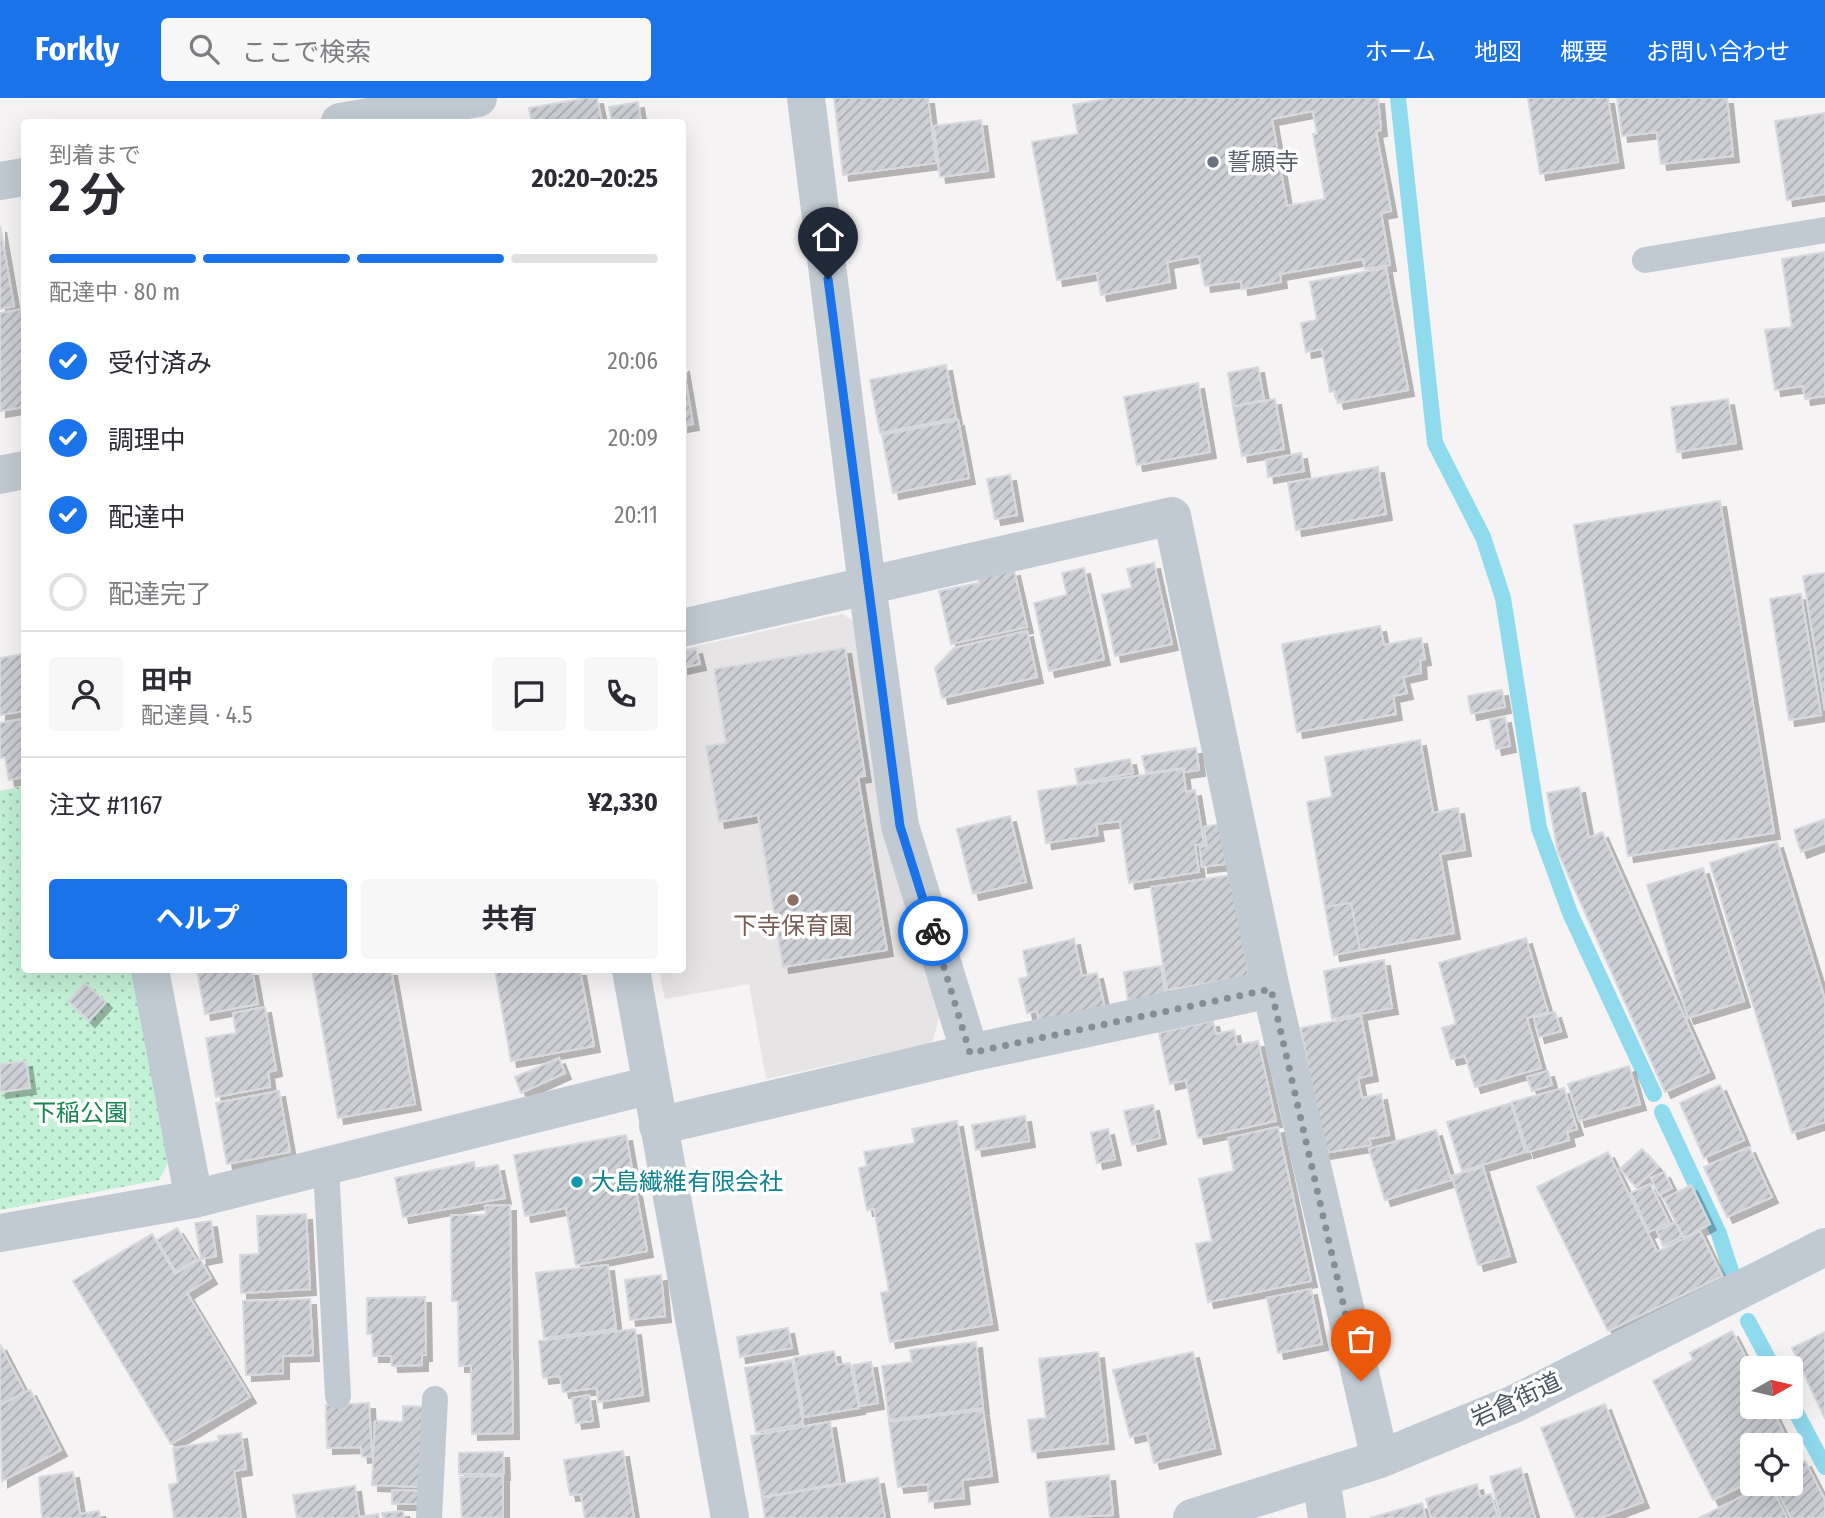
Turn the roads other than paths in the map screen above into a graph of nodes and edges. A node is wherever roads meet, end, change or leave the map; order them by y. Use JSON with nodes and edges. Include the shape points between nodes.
{"nodes":[{"id":1,"x":806,"y":98,"type":"edge"},
{"id":2,"x":474,"y":107,"type":"edge"},
{"id":3,"x":367,"y":119,"type":"edge"},
{"id":4,"x":21,"y":178,"type":"edge"},
{"id":5,"x":0,"y":181,"type":"edge"},
{"id":6,"x":1825,"y":230,"type":"edge"},
{"id":7,"x":1645,"y":260,"type":"dead end"},
{"id":8,"x":21,"y":471,"type":"edge"},
{"id":9,"x":0,"y":475,"type":"edge"},
{"id":10,"x":866,"y":585,"type":"junction"},
{"id":11,"x":686,"y":627,"type":"edge"},
{"id":12,"x":151,"y":973,"type":"edge"},
{"id":13,"x":632,"y":973,"type":"edge"},
{"id":14,"x":1271,"y":989,"type":"junction"},
{"id":15,"x":970,"y":1053,"type":"junction"},
{"id":16,"x":651,"y":1085,"type":"junction"},
{"id":17,"x":658,"y":1126,"type":"junction"},
{"id":18,"x":326,"y":1166,"type":"junction"},
{"id":19,"x":194,"y":1199,"type":"junction"},
{"id":20,"x":0,"y":1233,"type":"edge"},
{"id":21,"x":1825,"y":1247,"type":"edge"},
{"id":22,"x":338,"y":1396,"type":"dead end"},
{"id":23,"x":435,"y":1399,"type":"dead end"},
{"id":24,"x":1380,"y":1459,"type":"junction"},
{"id":25,"x":1321,"y":1478,"type":"junction"},
{"id":26,"x":429,"y":1518,"type":"edge"},
{"id":27,"x":730,"y":1518,"type":"edge"},
{"id":28,"x":1192,"y":1518,"type":"edge"},
{"id":29,"x":1327,"y":1518,"type":"edge"}],
"edges":[{"from":1,"to":10,"type":"street"},
{"from":2,"to":3,"type":"street"},
{"from":4,"to":5,"type":"street"},
{"from":6,"to":7,"type":"lane"},
{"from":8,"to":9,"type":"street"},
{"from":10,"to":11,"type":"street"},
{"from":10,"to":14,"type":"street","via":[[1172,516]]},
{"from":10,"to":15,"type":"street","via":[[900,826]]},
{"from":12,"to":19,"type":"street"},
{"from":13,"to":16,"type":"street"},
{"from":14,"to":15,"type":"street"},
{"from":14,"to":24,"type":"street"},
{"from":15,"to":17,"type":"street"},
{"from":16,"to":17,"type":"street"},
{"from":16,"to":18,"type":"street"},
{"from":17,"to":27,"type":"street"},
{"from":18,"to":19,"type":"street"},
{"from":18,"to":22,"type":"lane"},
{"from":19,"to":20,"type":"street"},
{"from":21,"to":24,"type":"street","name":"岩倉街道","via":[[1514,1404]]},
{"from":23,"to":26,"type":"lane"},
{"from":24,"to":25,"type":"street","name":"岩倉街道"},
{"from":25,"to":28,"type":"street","name":"岩倉街道"},
{"from":25,"to":29,"type":"street"}]}
